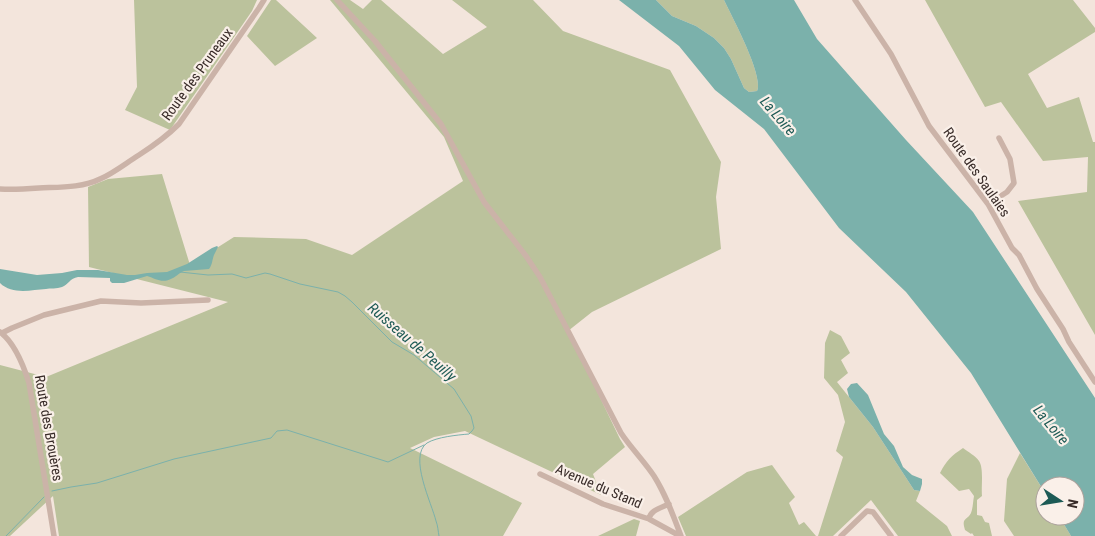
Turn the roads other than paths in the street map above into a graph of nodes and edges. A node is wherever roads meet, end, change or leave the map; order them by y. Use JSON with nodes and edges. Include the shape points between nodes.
{"nodes":[{"id":1,"x":264,"y":0,"type":"edge"},
{"id":2,"x":337,"y":0,"type":"edge"},
{"id":3,"x":855,"y":0,"type":"edge"},
{"id":4,"x":999,"y":138,"type":"dead end"},
{"id":5,"x":0,"y":189,"type":"edge"},
{"id":6,"x":988,"y":204,"type":"junction"},
{"id":7,"x":208,"y":300,"type":"dead end"},
{"id":8,"x":1,"y":333,"type":"edge"},
{"id":9,"x":1095,"y":382,"type":"edge"},
{"id":10,"x":540,"y":474,"type":"dead end"},
{"id":11,"x":669,"y":504,"type":"junction"},
{"id":12,"x":649,"y":520,"type":"junction"},
{"id":13,"x":54,"y":536,"type":"edge"},
{"id":14,"x":680,"y":536,"type":"edge"},
{"id":15,"x":841,"y":536,"type":"edge"},
{"id":16,"x":892,"y":536,"type":"edge"}],
"edges":[{"from":1,"to":5,"type":"street","name":"Route des Pruneaux","via":[[179,124],[144,152],[112,173],[91,182],[56,188]]},
{"from":2,"to":11,"type":"street","via":[[375,41],[440,124],[484,202],[540,277],[621,433],[655,477]]},
{"from":3,"to":6,"type":"street","name":"Route des Saulaies","via":[[891,54],[929,126]]},
{"from":4,"to":6,"type":"street","via":[[1010,160],[1014,182],[1007,192]]},
{"from":6,"to":9,"type":"street","name":"Route des Saulaies"},
{"from":7,"to":8,"type":"street","via":[[101,301],[44,315]]},
{"from":8,"to":13,"type":"street","name":"Route des Brouères","via":[[18,356],[29,384]]},
{"from":10,"to":12,"type":"street","name":"Avenue du Stand","via":[[603,504]]},
{"from":11,"to":12,"type":"street","name":"Avenue du Stand","via":[[649,515]]},
{"from":11,"to":14,"type":"street","name":"Avenue du Stand"},
{"from":12,"to":14,"type":"street","name":"Avenue du Stand"},
{"from":15,"to":16,"type":"street","via":[[870,511]]}]}
